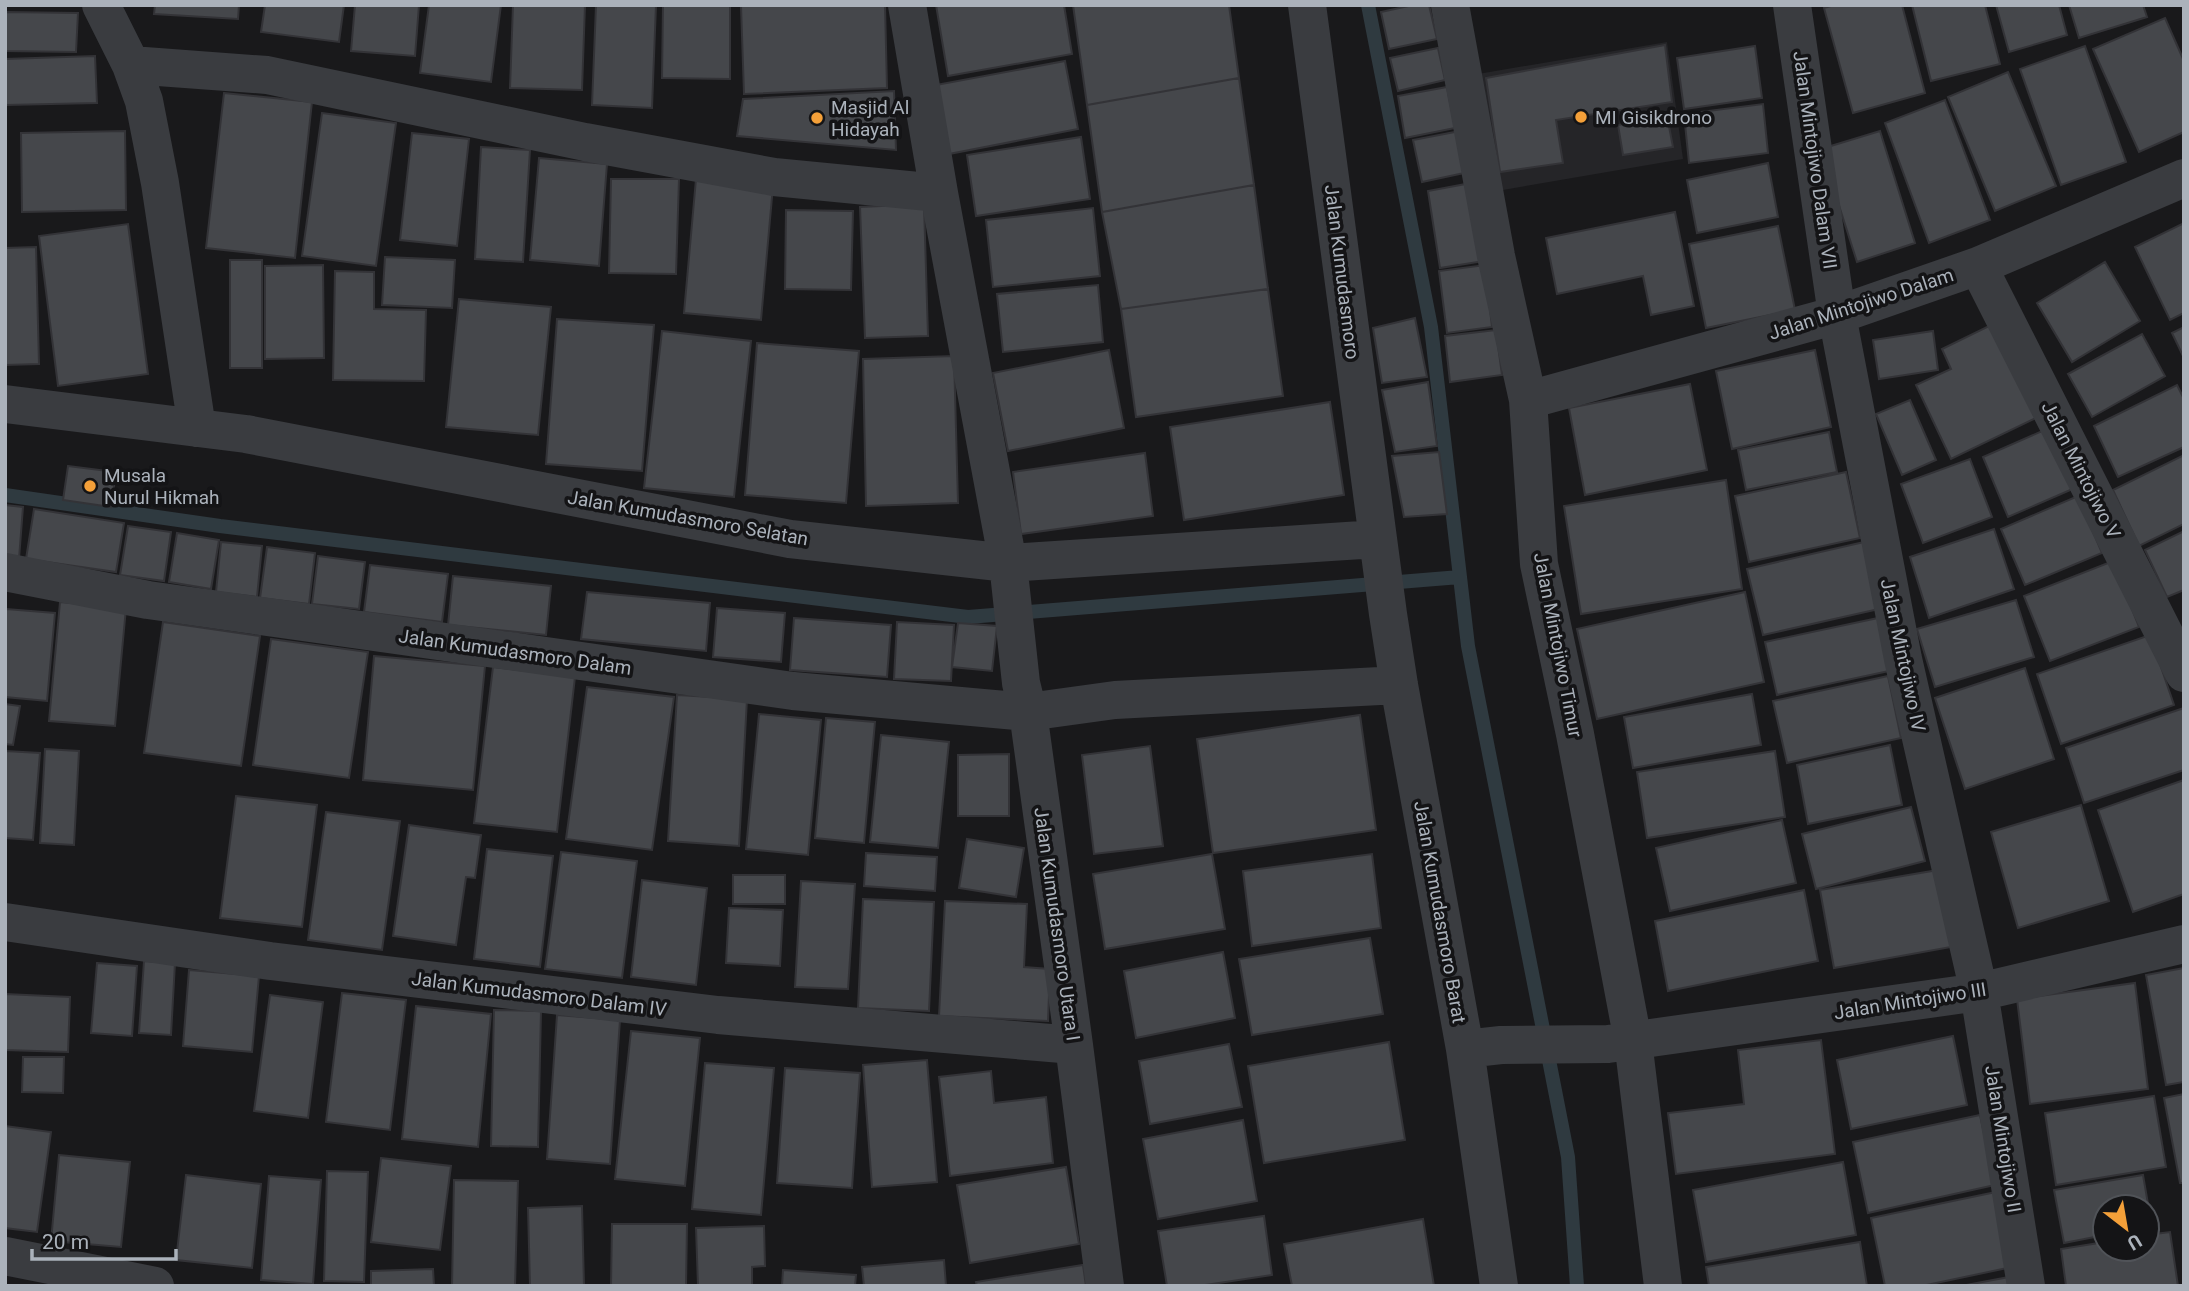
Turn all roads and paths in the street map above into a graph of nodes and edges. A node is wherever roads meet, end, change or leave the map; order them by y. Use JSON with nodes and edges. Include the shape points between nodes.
{"nodes":[{"id":1,"x":92,"y":5,"type":"edge"},
{"id":2,"x":907,"y":5,"type":"edge"},
{"id":3,"x":1307,"y":5,"type":"edge"},
{"id":4,"x":1450,"y":5,"type":"edge"},
{"id":5,"x":1792,"y":5,"type":"edge"},
{"id":6,"x":101,"y":6,"type":"edge"},
{"id":7,"x":131,"y":65,"type":"junction"},
{"id":8,"x":2184,"y":178,"type":"edge"},
{"id":9,"x":939,"y":193,"type":"junction"},
{"id":10,"x":1978,"y":266,"type":"junction"},
{"id":11,"x":1837,"y":315,"type":"junction"},
{"id":12,"x":1528,"y":400,"type":"junction"},
{"id":13,"x":5,"y":404,"type":"edge"},
{"id":14,"x":197,"y":428,"type":"junction"},
{"id":15,"x":1378,"y":548,"type":"junction"},
{"id":16,"x":5,"y":572,"type":"edge"},
{"id":17,"x":1010,"y":577,"type":"junction"},
{"id":18,"x":2184,"y":673,"type":"edge"},
{"id":19,"x":1399,"y":685,"type":"junction"},
{"id":20,"x":1024,"y":697,"type":"junction"},
{"id":21,"x":5,"y":922,"type":"edge"},
{"id":22,"x":2184,"y":944,"type":"edge"},
{"id":23,"x":1979,"y":992,"type":"junction"},
{"id":24,"x":1620,"y":1043,"type":"junction"},
{"id":25,"x":1074,"y":1045,"type":"junction"},
{"id":26,"x":1483,"y":1047,"type":"junction"},
{"id":27,"x":5,"y":1255,"type":"edge"},
{"id":28,"x":155,"y":1286,"type":"edge"},
{"id":29,"x":1105,"y":1286,"type":"edge"},
{"id":30,"x":1499,"y":1286,"type":"edge"},
{"id":31,"x":1663,"y":1286,"type":"edge"},
{"id":32,"x":2026,"y":1286,"type":"edge"}],
"edges":[{"from":1,"to":6,"type":"street"},
{"from":2,"to":9,"type":"street","name":"Jalan Kumudasmoro Utara I"},
{"from":3,"to":15,"type":"street","name":"Jalan Kumudasmoro"},
{"from":4,"to":12,"type":"street","name":"Jalan Mintojiwo Timur"},
{"from":5,"to":11,"type":"street","name":"Jalan Mintojiwo Dalam VII"},
{"from":6,"to":7,"type":"street"},
{"from":7,"to":9,"type":"street","via":[[267,75],[774,177]]},
{"from":7,"to":14,"type":"street","via":[[144,101],[160,183]]},
{"from":8,"to":10,"type":"street","name":"Jalan Mintojiwo Dalam"},
{"from":9,"to":17,"type":"street","name":"Jalan Kumudasmoro Utara I"},
{"from":10,"to":11,"type":"street","name":"Jalan Mintojiwo Dalam"},
{"from":10,"to":18,"type":"street","name":"Jalan Mintojiwo V"},
{"from":11,"to":12,"type":"street","name":"Jalan Mintojiwo Dalam"},
{"from":11,"to":23,"type":"street","name":"Jalan Mintojiwo IV","via":[[1903,659]]},
{"from":12,"to":24,"type":"street","name":"Jalan Mintojiwo Timur","via":[[1539,564],[1578,748]]},
{"from":13,"to":14,"type":"street","name":"Jalan Kumudasmoro Selatan"},
{"from":14,"to":17,"type":"street","name":"Jalan Kumudasmoro Selatan"},
{"from":15,"to":17,"type":"street","name":"Jalan Kumudasmoro Selatan"},
{"from":15,"to":19,"type":"street","name":"Jalan Kumudasmoro Barat"},
{"from":16,"to":20,"type":"street","name":"Jalan Kumudasmoro Dalam","via":[[149,600],[793,691]]},
{"from":17,"to":20,"type":"street","name":"Jalan Kumudasmoro Utara I"},
{"from":19,"to":20,"type":"street","name":"Jalan Kumudasmoro Dalam","via":[[1115,700]]},
{"from":19,"to":26,"type":"street","name":"Jalan Kumudasmoro Barat"},
{"from":20,"to":25,"type":"street","name":"Jalan Kumudasmoro Utara I"},
{"from":21,"to":25,"type":"street","name":"Jalan Kumudasmoro Dalam IV","via":[[270,961],[718,1015]]},
{"from":22,"to":23,"type":"street","name":"Jalan Mintojiwo III"},
{"from":23,"to":24,"type":"street","name":"Jalan Mintojiwo III"},
{"from":23,"to":32,"type":"street","name":"Jalan Mintojiwo II"},
{"from":24,"to":26,"type":"street","name":"Jalan Mintojiwo III"},
{"from":24,"to":31,"type":"street","name":"Jalan Mintojiwo Timur"},
{"from":25,"to":29,"type":"street","name":"Jalan Kumudasmoro Utara I"},
{"from":26,"to":30,"type":"street","name":"Jalan Kumudasmoro Barat"},
{"from":27,"to":28,"type":"street"}]}
